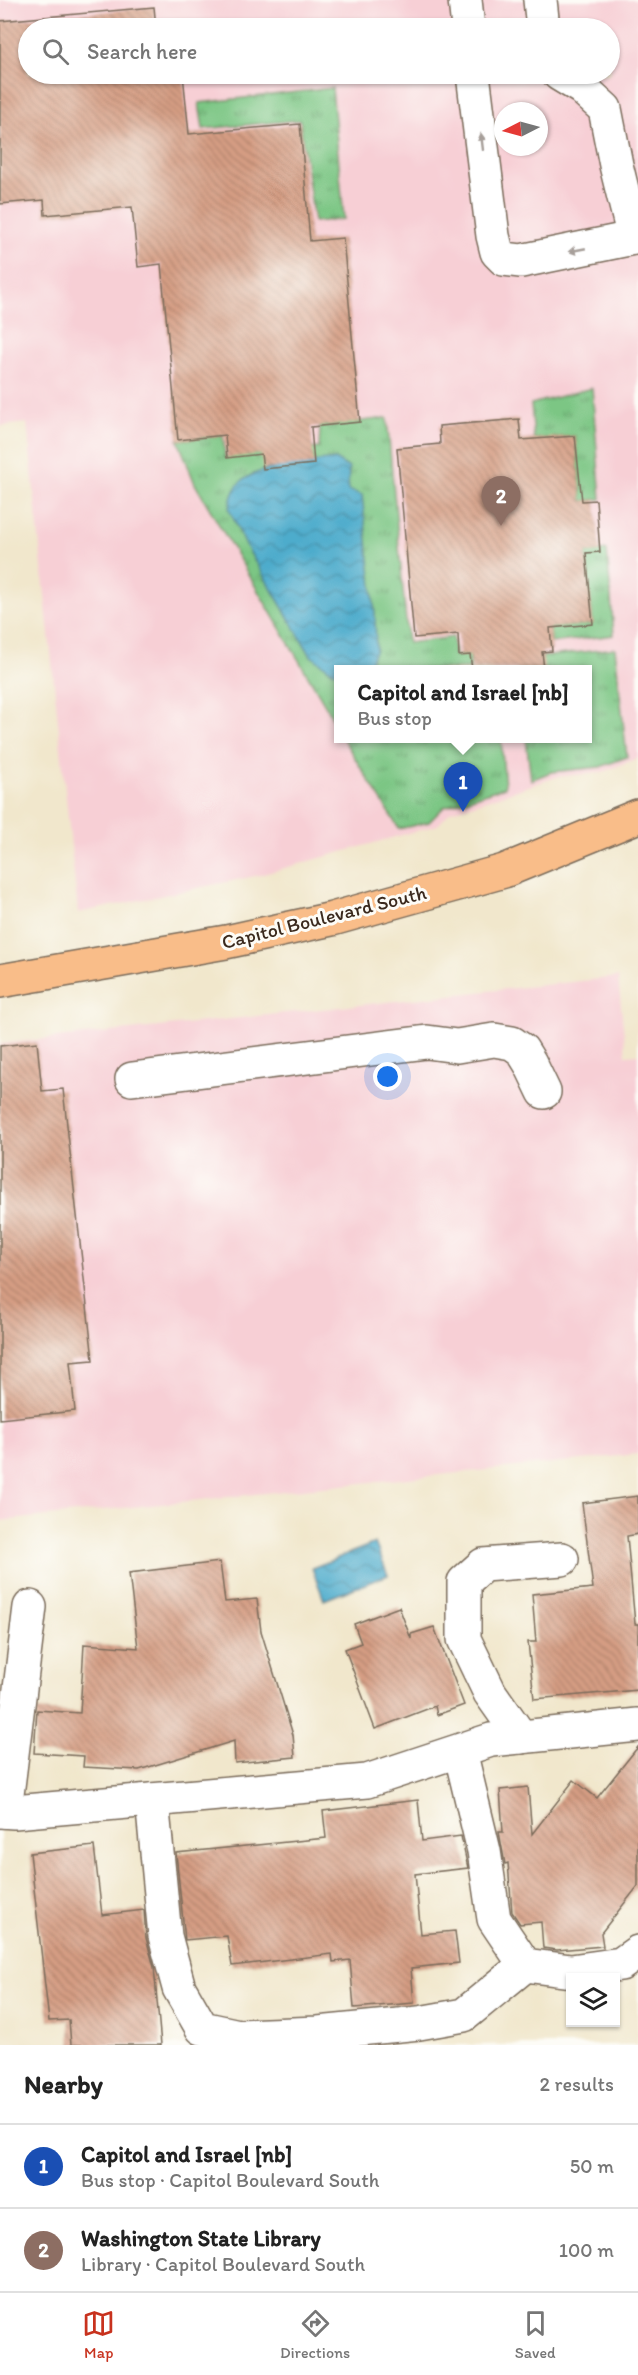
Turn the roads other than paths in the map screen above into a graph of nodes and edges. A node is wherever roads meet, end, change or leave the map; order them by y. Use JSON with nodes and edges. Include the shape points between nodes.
{"nodes":[{"id":1,"x":465,"y":0,"type":"edge"},
{"id":2,"x":540,"y":0,"type":"edge"},
{"id":3,"x":467,"y":18,"type":"edge"},
{"id":4,"x":542,"y":18,"type":"edge"},
{"id":5,"x":474,"y":84,"type":"edge"},
{"id":6,"x":575,"y":84,"type":"edge"},
{"id":7,"x":636,"y":238,"type":"edge"},
{"id":8,"x":638,"y":816,"type":"edge"},
{"id":9,"x":0,"y":981,"type":"edge"},
{"id":10,"x":132,"y":1079,"type":"dead end"},
{"id":11,"x":544,"y":1092,"type":"dead end"},
{"id":12,"x":562,"y":1559,"type":"dead end"},
{"id":13,"x":30,"y":1607,"type":"dead end"},
{"id":14,"x":638,"y":1725,"type":"edge"},
{"id":15,"x":521,"y":1737,"type":"junction"},
{"id":16,"x":460,"y":1751,"type":"junction"},
{"id":17,"x":152,"y":1800,"type":"junction"},
{"id":18,"x":2,"y":1811,"type":"edge"},
{"id":19,"x":638,"y":1952,"type":"edge"},
{"id":20,"x":525,"y":1965,"type":"junction"}],
"edges":[{"from":1,"to":3,"type":"lane"},
{"from":2,"to":4,"type":"lane"},
{"from":7,"to":5,"type":"lane","one_way":true,"via":[[521,261],[504,259],[497,252],[493,236]]},
{"from":6,"to":7,"type":"lane","via":[[605,109]]},
{"from":8,"to":9,"type":"main road","name":"Capitol Boulevard South","via":[[504,871],[332,919],[226,942]]},
{"from":10,"to":11,"type":"lane","via":[[427,1042],[457,1046],[494,1040],[512,1042],[522,1050]]},
{"from":12,"to":15,"type":"lane","via":[[483,1565],[464,1582],[464,1639],[489,1693]]},
{"from":13,"to":18,"type":"lane"},
{"from":14,"to":15,"type":"lane"},
{"from":15,"to":16,"type":"lane","via":[[491,1740]]},
{"from":16,"to":17,"type":"lane","via":[[367,1781]]},
{"from":16,"to":20,"type":"lane","via":[[484,1851],[494,1919]]},
{"from":17,"to":18,"type":"lane"},
{"from":17,"to":20,"type":"lane","via":[[165,1936],[179,1988],[202,2028],[239,2036],[318,2033],[464,2015]]},
{"from":19,"to":20,"type":"lane","via":[[621,1964],[571,1971]]}]}
